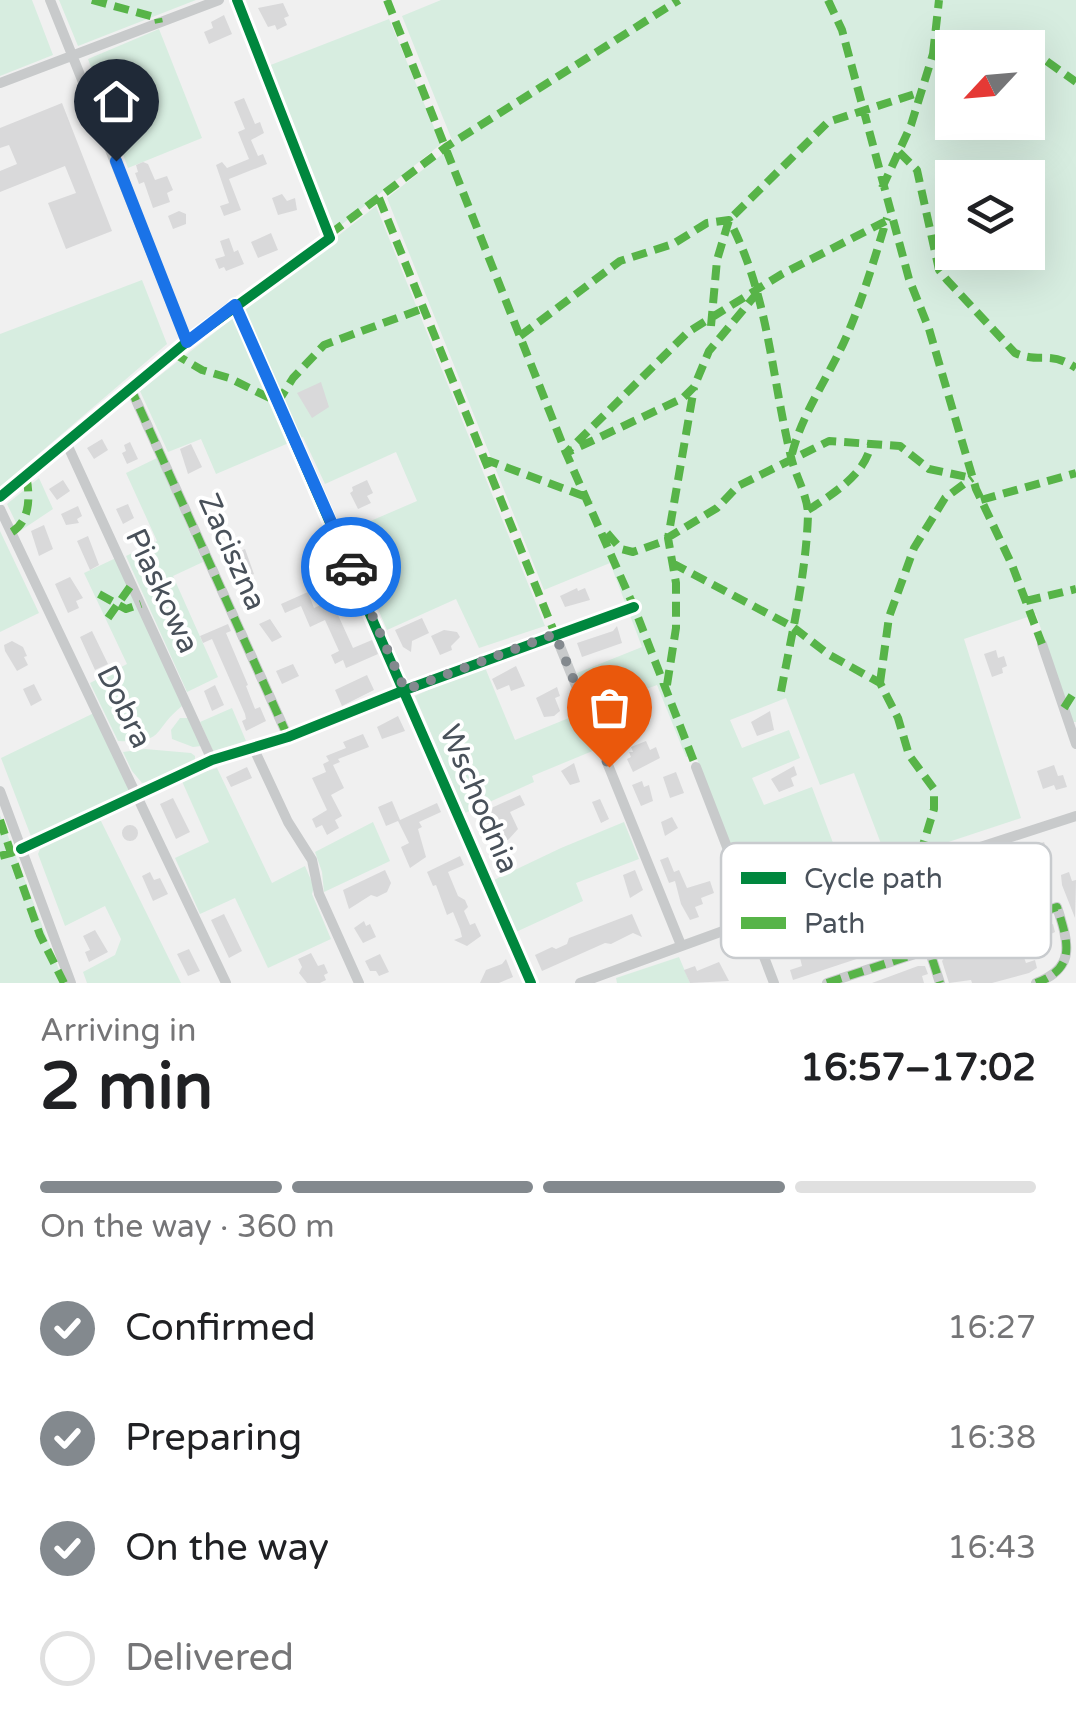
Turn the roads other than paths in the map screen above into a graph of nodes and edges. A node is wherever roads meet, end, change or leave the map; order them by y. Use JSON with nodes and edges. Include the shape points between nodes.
{"nodes":[{"id":1,"x":50,"y":0,"type":"edge"},
{"id":2,"x":219,"y":0,"type":"edge"},
{"id":3,"x":237,"y":0,"type":"edge"},
{"id":4,"x":73,"y":53,"type":"junction"},
{"id":5,"x":0,"y":82,"type":"edge"},
{"id":6,"x":235,"y":305,"type":"junction"},
{"id":7,"x":187,"y":342,"type":"junction"},
{"id":8,"x":130,"y":387,"type":"junction"},
{"id":9,"x":66,"y":442,"type":"junction"},
{"id":10,"x":0,"y":496,"type":"edge"},
{"id":11,"x":0,"y":509,"type":"edge"},
{"id":12,"x":634,"y":607,"type":"dead end"},
{"id":13,"x":555,"y":634,"type":"junction"},
{"id":14,"x":1042,"y":644,"type":"dead end"},
{"id":15,"x":405,"y":690,"type":"junction"},
{"id":16,"x":288,"y":737,"type":"junction"},
{"id":17,"x":1076,"y":744,"type":"edge"},
{"id":18,"x":252,"y":746,"type":"junction"},
{"id":19,"x":212,"y":760,"type":"junction"},
{"id":20,"x":696,"y":766,"type":"dead end"},
{"id":21,"x":0,"y":791,"type":"edge"},
{"id":22,"x":138,"y":793,"type":"junction"},
{"id":23,"x":1076,"y":816,"type":"edge"},
{"id":24,"x":726,"y":843,"type":"edge"},
{"id":25,"x":993,"y":843,"type":"edge"},
{"id":26,"x":22,"y":849,"type":"junction"},
{"id":27,"x":1051,"y":908,"type":"edge"},
{"id":28,"x":721,"y":931,"type":"edge"},
{"id":29,"x":681,"y":945,"type":"junction"},
{"id":30,"x":765,"y":958,"type":"edge"},
{"id":31,"x":904,"y":958,"type":"edge"},
{"id":32,"x":932,"y":958,"type":"edge"},
{"id":33,"x":71,"y":983,"type":"edge"},
{"id":34,"x":226,"y":983,"type":"edge"},
{"id":35,"x":358,"y":983,"type":"edge"},
{"id":36,"x":531,"y":983,"type":"edge"},
{"id":37,"x":580,"y":983,"type":"edge"},
{"id":38,"x":774,"y":983,"type":"edge"},
{"id":39,"x":826,"y":983,"type":"edge"},
{"id":40,"x":940,"y":983,"type":"edge"},
{"id":41,"x":1036,"y":983,"type":"edge"}],
"edges":[{"from":1,"to":4,"type":"street"},
{"from":2,"to":4,"type":"street"},
{"from":3,"to":6,"type":"street","via":[[330,234]]},
{"from":4,"to":5,"type":"street"},
{"from":4,"to":7,"type":"street"},
{"from":6,"to":7,"type":"street"},
{"from":6,"to":15,"type":"street","name":"Wschodnia"},
{"from":7,"to":8,"type":"street"},
{"from":8,"to":9,"type":"street"},
{"from":8,"to":16,"type":"street","name":"Zaciszna"},
{"from":9,"to":10,"type":"street"},
{"from":9,"to":19,"type":"street","name":"Piaskowa"},
{"from":11,"to":22,"type":"street","name":"Dobra"},
{"from":12,"to":13,"type":"street"},
{"from":13,"to":15,"type":"street"},
{"from":13,"to":29,"type":"street"},
{"from":14,"to":17,"type":"street"},
{"from":15,"to":16,"type":"street"},
{"from":15,"to":36,"type":"street","name":"Wschodnia"},
{"from":16,"to":18,"type":"street"},
{"from":18,"to":19,"type":"street"},
{"from":18,"to":35,"type":"street","via":[[312,860],[319,894]]},
{"from":19,"to":22,"type":"street"},
{"from":20,"to":24,"type":"street"},
{"from":21,"to":26,"type":"street"},
{"from":22,"to":26,"type":"street"},
{"from":22,"to":34,"type":"street","name":"Dobra"},
{"from":23,"to":25,"type":"street"},
{"from":26,"to":33,"type":"street"},
{"from":27,"to":41,"type":"street","via":[[1057,906],[1070,948],[1055,976]]},
{"from":28,"to":29,"type":"street"},
{"from":29,"to":37,"type":"street"},
{"from":30,"to":38,"type":"street"},
{"from":31,"to":39,"type":"street"},
{"from":32,"to":40,"type":"street"}]}
